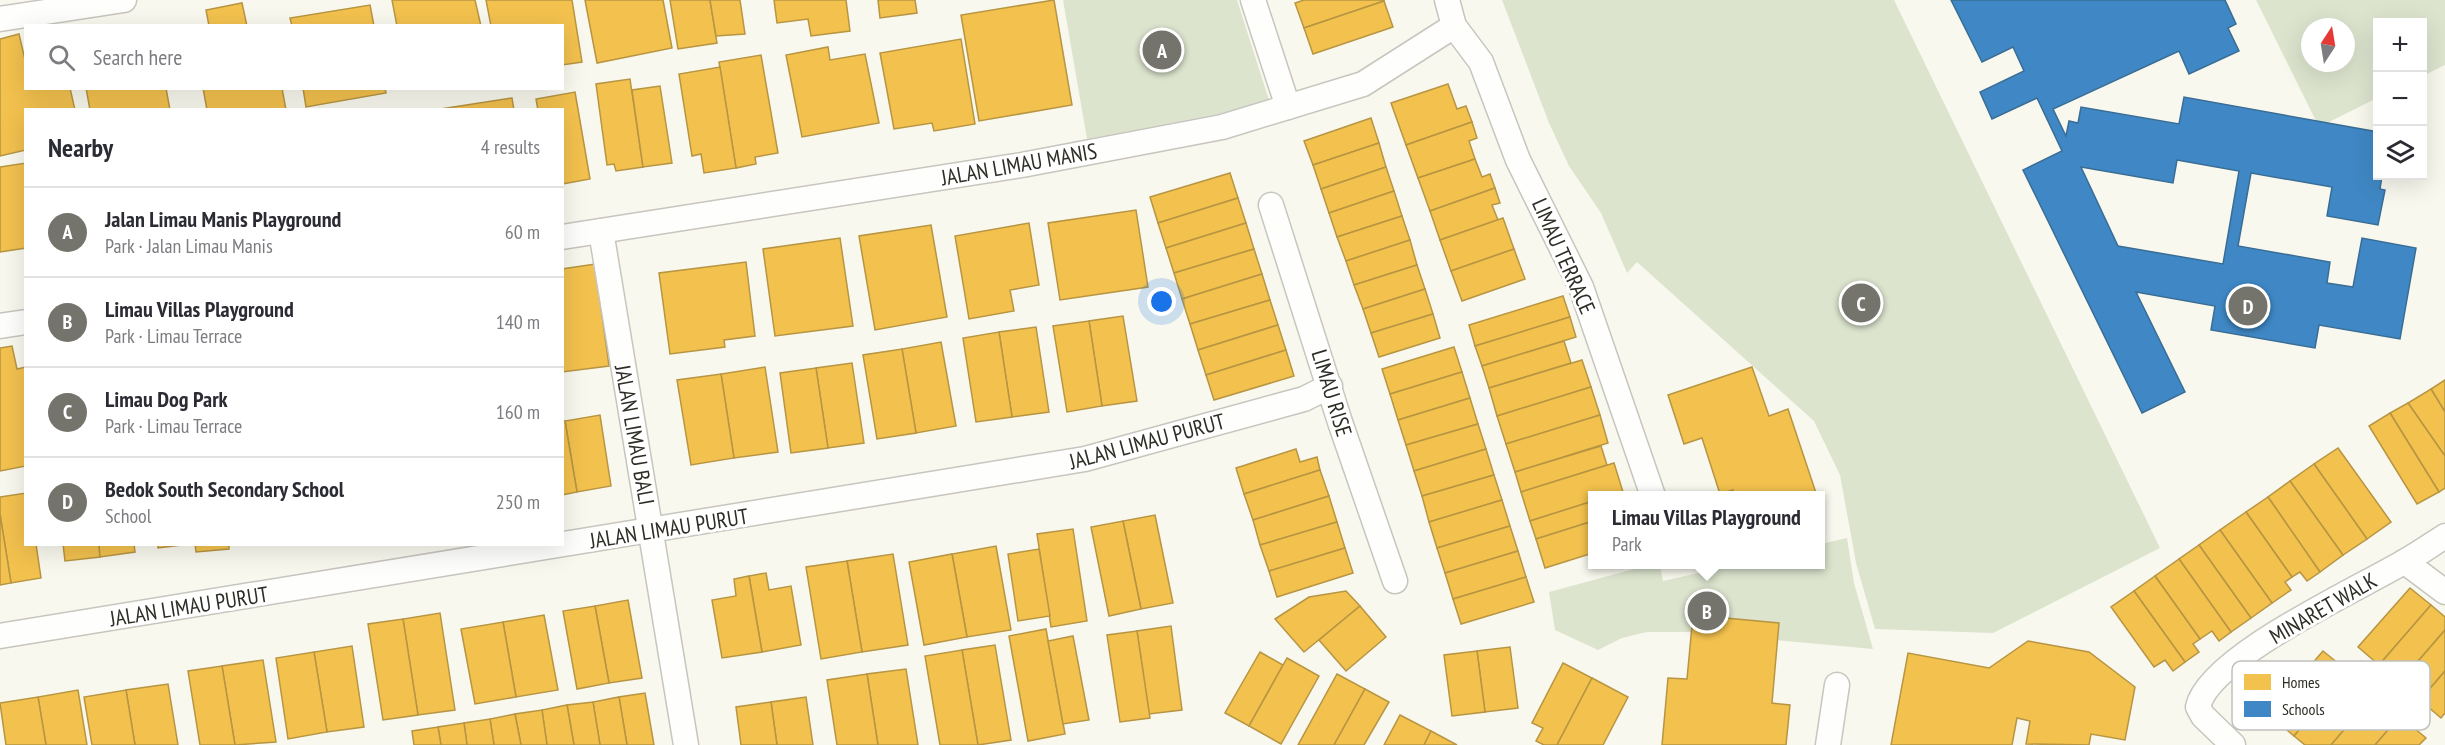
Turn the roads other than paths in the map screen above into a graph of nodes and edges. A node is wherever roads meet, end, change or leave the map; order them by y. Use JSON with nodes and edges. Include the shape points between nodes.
{"nodes":[{"id":1,"x":124,"y":0,"type":"edge"},
{"id":2,"x":1253,"y":0,"type":"edge"},
{"id":3,"x":1447,"y":0,"type":"edge"},
{"id":4,"x":0,"y":19,"type":"edge"},
{"id":5,"x":1454,"y":26,"type":"junction"},
{"id":6,"x":1288,"y":107,"type":"junction"},
{"id":7,"x":1271,"y":205,"type":"dead end"},
{"id":8,"x":601,"y":231,"type":"junction"},
{"id":9,"x":564,"y":237,"type":"edge"},
{"id":10,"x":24,"y":322,"type":"edge"},
{"id":11,"x":0,"y":326,"type":"edge"},
{"id":12,"x":1330,"y":386,"type":"junction"},
{"id":13,"x":1652,"y":491,"type":"edge"},
{"id":14,"x":651,"y":531,"type":"junction"},
{"id":15,"x":2445,"y":536,"type":"edge"},
{"id":16,"x":564,"y":545,"type":"edge"},
{"id":17,"x":558,"y":546,"type":"edge"},
{"id":18,"x":2405,"y":562,"type":"junction"},
{"id":19,"x":1395,"y":581,"type":"dead end"},
{"id":20,"x":2445,"y":592,"type":"edge"},
{"id":21,"x":0,"y":636,"type":"edge"},
{"id":22,"x":2237,"y":661,"type":"edge"},
{"id":23,"x":2232,"y":664,"type":"edge"},
{"id":24,"x":1836,"y":685,"type":"dead end"},
{"id":25,"x":686,"y":745,"type":"edge"},
{"id":26,"x":1828,"y":745,"type":"edge"},
{"id":27,"x":2233,"y":745,"type":"edge"}],
"edges":[{"from":1,"to":4,"type":"street"},
{"from":2,"to":6,"type":"street"},
{"from":3,"to":5,"type":"street"},
{"from":5,"to":6,"type":"street","name":"JALAN LIMAU MANIS","via":[[1363,84]]},
{"from":5,"to":13,"type":"street","name":"LIMAU TERRACE","via":[[1481,62],[1518,160],[1581,287]]},
{"from":6,"to":8,"type":"street","name":"JALAN LIMAU MANIS","via":[[1222,127],[1022,165]]},
{"from":7,"to":12,"type":"street","name":"LIMAU RISE"},
{"from":8,"to":9,"type":"street","name":"JALAN LIMAU MANIS"},
{"from":8,"to":14,"type":"street","name":"JALAN LIMAU BALI"},
{"from":10,"to":11,"type":"street"},
{"from":12,"to":14,"type":"street","name":"JALAN LIMAU PURUT","via":[[1304,399],[1085,459]]},
{"from":12,"to":19,"type":"street","name":"LIMAU RISE"},
{"from":14,"to":16,"type":"street","name":"JALAN LIMAU PURUT"},
{"from":14,"to":25,"type":"street","name":"JALAN LIMAU BALI"},
{"from":15,"to":18,"type":"street","name":"MINARET WALK"},
{"from":17,"to":21,"type":"street","name":"JALAN LIMAU PURUT"},
{"from":18,"to":20,"type":"street"},
{"from":18,"to":22,"type":"street","name":"MINARET WALK","via":[[2273,635]]},
{"from":23,"to":27,"type":"street","name":"MINARET WALK","via":[[2206,688],[2199,711]]},
{"from":24,"to":26,"type":"street"}]}
